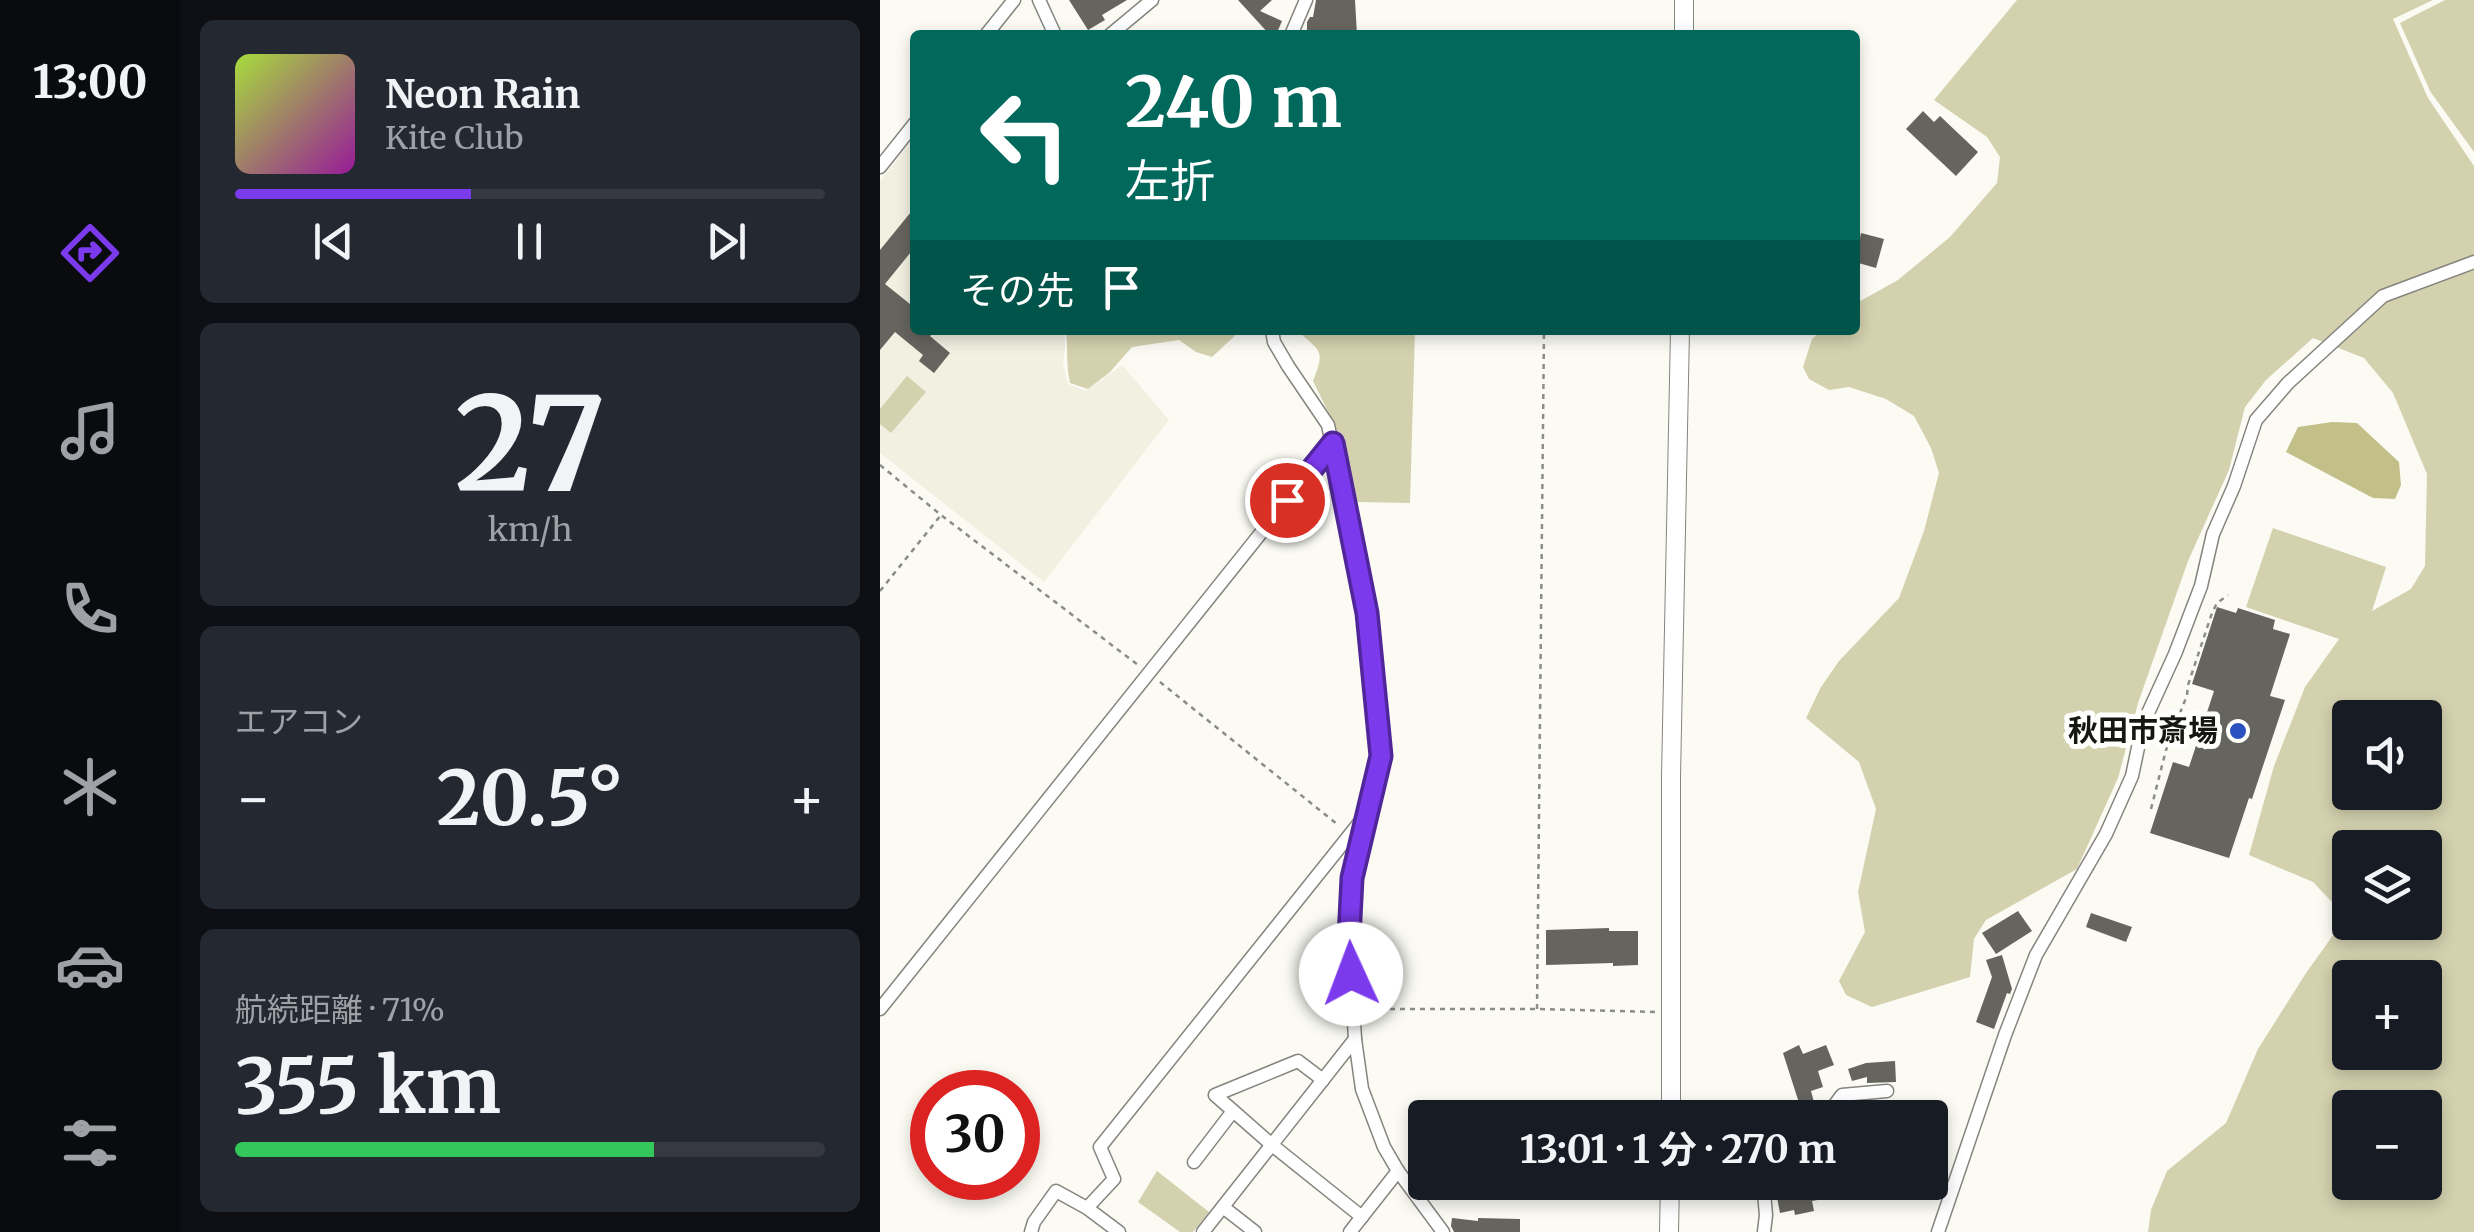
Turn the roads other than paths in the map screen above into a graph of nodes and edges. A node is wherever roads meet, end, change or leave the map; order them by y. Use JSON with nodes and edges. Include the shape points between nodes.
{"nodes":[{"id":1,"x":1014,"y":0,"type":"edge"},
{"id":2,"x":1040,"y":0,"type":"edge"},
{"id":3,"x":1152,"y":0,"type":"edge"},
{"id":4,"x":1306,"y":0,"type":"edge"},
{"id":5,"x":1684,"y":0,"type":"edge"},
{"id":6,"x":990,"y":30,"type":"edge"},
{"id":7,"x":1053,"y":30,"type":"edge"},
{"id":8,"x":1116,"y":30,"type":"edge"},
{"id":9,"x":1292,"y":30,"type":"edge"},
{"id":10,"x":1684,"y":30,"type":"edge"},
{"id":11,"x":910,"y":130,"type":"edge"},
{"id":12,"x":880,"y":167,"type":"edge"},
{"id":13,"x":2474,"y":262,"type":"edge"},
{"id":14,"x":1273,"y":335,"type":"edge"},
{"id":15,"x":1680,"y":335,"type":"edge"},
{"id":16,"x":1333,"y":443,"type":"junction"},
{"id":17,"x":1365,"y":815,"type":"junction"},
{"id":18,"x":880,"y":1010,"type":"edge"},
{"id":19,"x":1355,"y":1039,"type":"junction"},
{"id":20,"x":1323,"y":1080,"type":"junction"},
{"id":21,"x":1888,"y":1092,"type":"dead end"},
{"id":22,"x":1670,"y":1100,"type":"edge"},
{"id":23,"x":1838,"y":1100,"type":"edge"},
{"id":24,"x":1233,"y":1110,"type":"junction"},
{"id":25,"x":1272,"y":1145,"type":"junction"},
{"id":26,"x":1194,"y":1162,"type":"dead end"},
{"id":27,"x":1398,"y":1171,"type":"junction"},
{"id":28,"x":1670,"y":1200,"type":"edge"},
{"id":29,"x":1765,"y":1200,"type":"edge"},
{"id":30,"x":1223,"y":1207,"type":"junction"},
{"id":31,"x":1087,"y":1208,"type":"junction"},
{"id":32,"x":1362,"y":1217,"type":"junction"},
{"id":33,"x":1030,"y":1232,"type":"edge"},
{"id":34,"x":1119,"y":1232,"type":"edge"},
{"id":35,"x":1203,"y":1232,"type":"edge"},
{"id":36,"x":1255,"y":1232,"type":"edge"},
{"id":37,"x":1350,"y":1232,"type":"edge"},
{"id":38,"x":1443,"y":1232,"type":"edge"},
{"id":39,"x":1670,"y":1232,"type":"edge"},
{"id":40,"x":1764,"y":1232,"type":"edge"},
{"id":41,"x":1938,"y":1232,"type":"edge"}],
"edges":[{"from":1,"to":6,"type":"street"},
{"from":2,"to":7,"type":"street"},
{"from":3,"to":8,"type":"street"},
{"from":4,"to":9,"type":"street"},
{"from":5,"to":10,"type":"street"},
{"from":11,"to":12,"type":"street"},
{"from":13,"to":41,"type":"street","via":[[2382,296],[2256,420],[2212,534],[2201,586],[2143,724],[2132,776],[2036,955]]},
{"from":14,"to":16,"type":"street"},
{"from":15,"to":22,"type":"street"},
{"from":16,"to":17,"type":"street","via":[[1367,613],[1381,756]]},
{"from":16,"to":18,"type":"street"},
{"from":17,"to":19,"type":"street","via":[[1349,938]]},
{"from":17,"to":31,"type":"street","via":[[1100,1146],[1114,1179]]},
{"from":19,"to":20,"type":"street"},
{"from":19,"to":27,"type":"street","via":[[1362,1089]]},
{"from":20,"to":24,"type":"street","via":[[1298,1061],[1215,1096]]},
{"from":20,"to":25,"type":"street"},
{"from":21,"to":23,"type":"street"},
{"from":24,"to":25,"type":"street"},
{"from":24,"to":26,"type":"street"},
{"from":25,"to":30,"type":"street"},
{"from":25,"to":32,"type":"street"},
{"from":27,"to":32,"type":"street"},
{"from":27,"to":38,"type":"street"},
{"from":28,"to":39,"type":"street"},
{"from":29,"to":40,"type":"street"},
{"from":30,"to":35,"type":"street"},
{"from":30,"to":36,"type":"street"},
{"from":31,"to":33,"type":"street","via":[[1056,1191]]},
{"from":31,"to":34,"type":"street"},
{"from":32,"to":37,"type":"street"}]}
